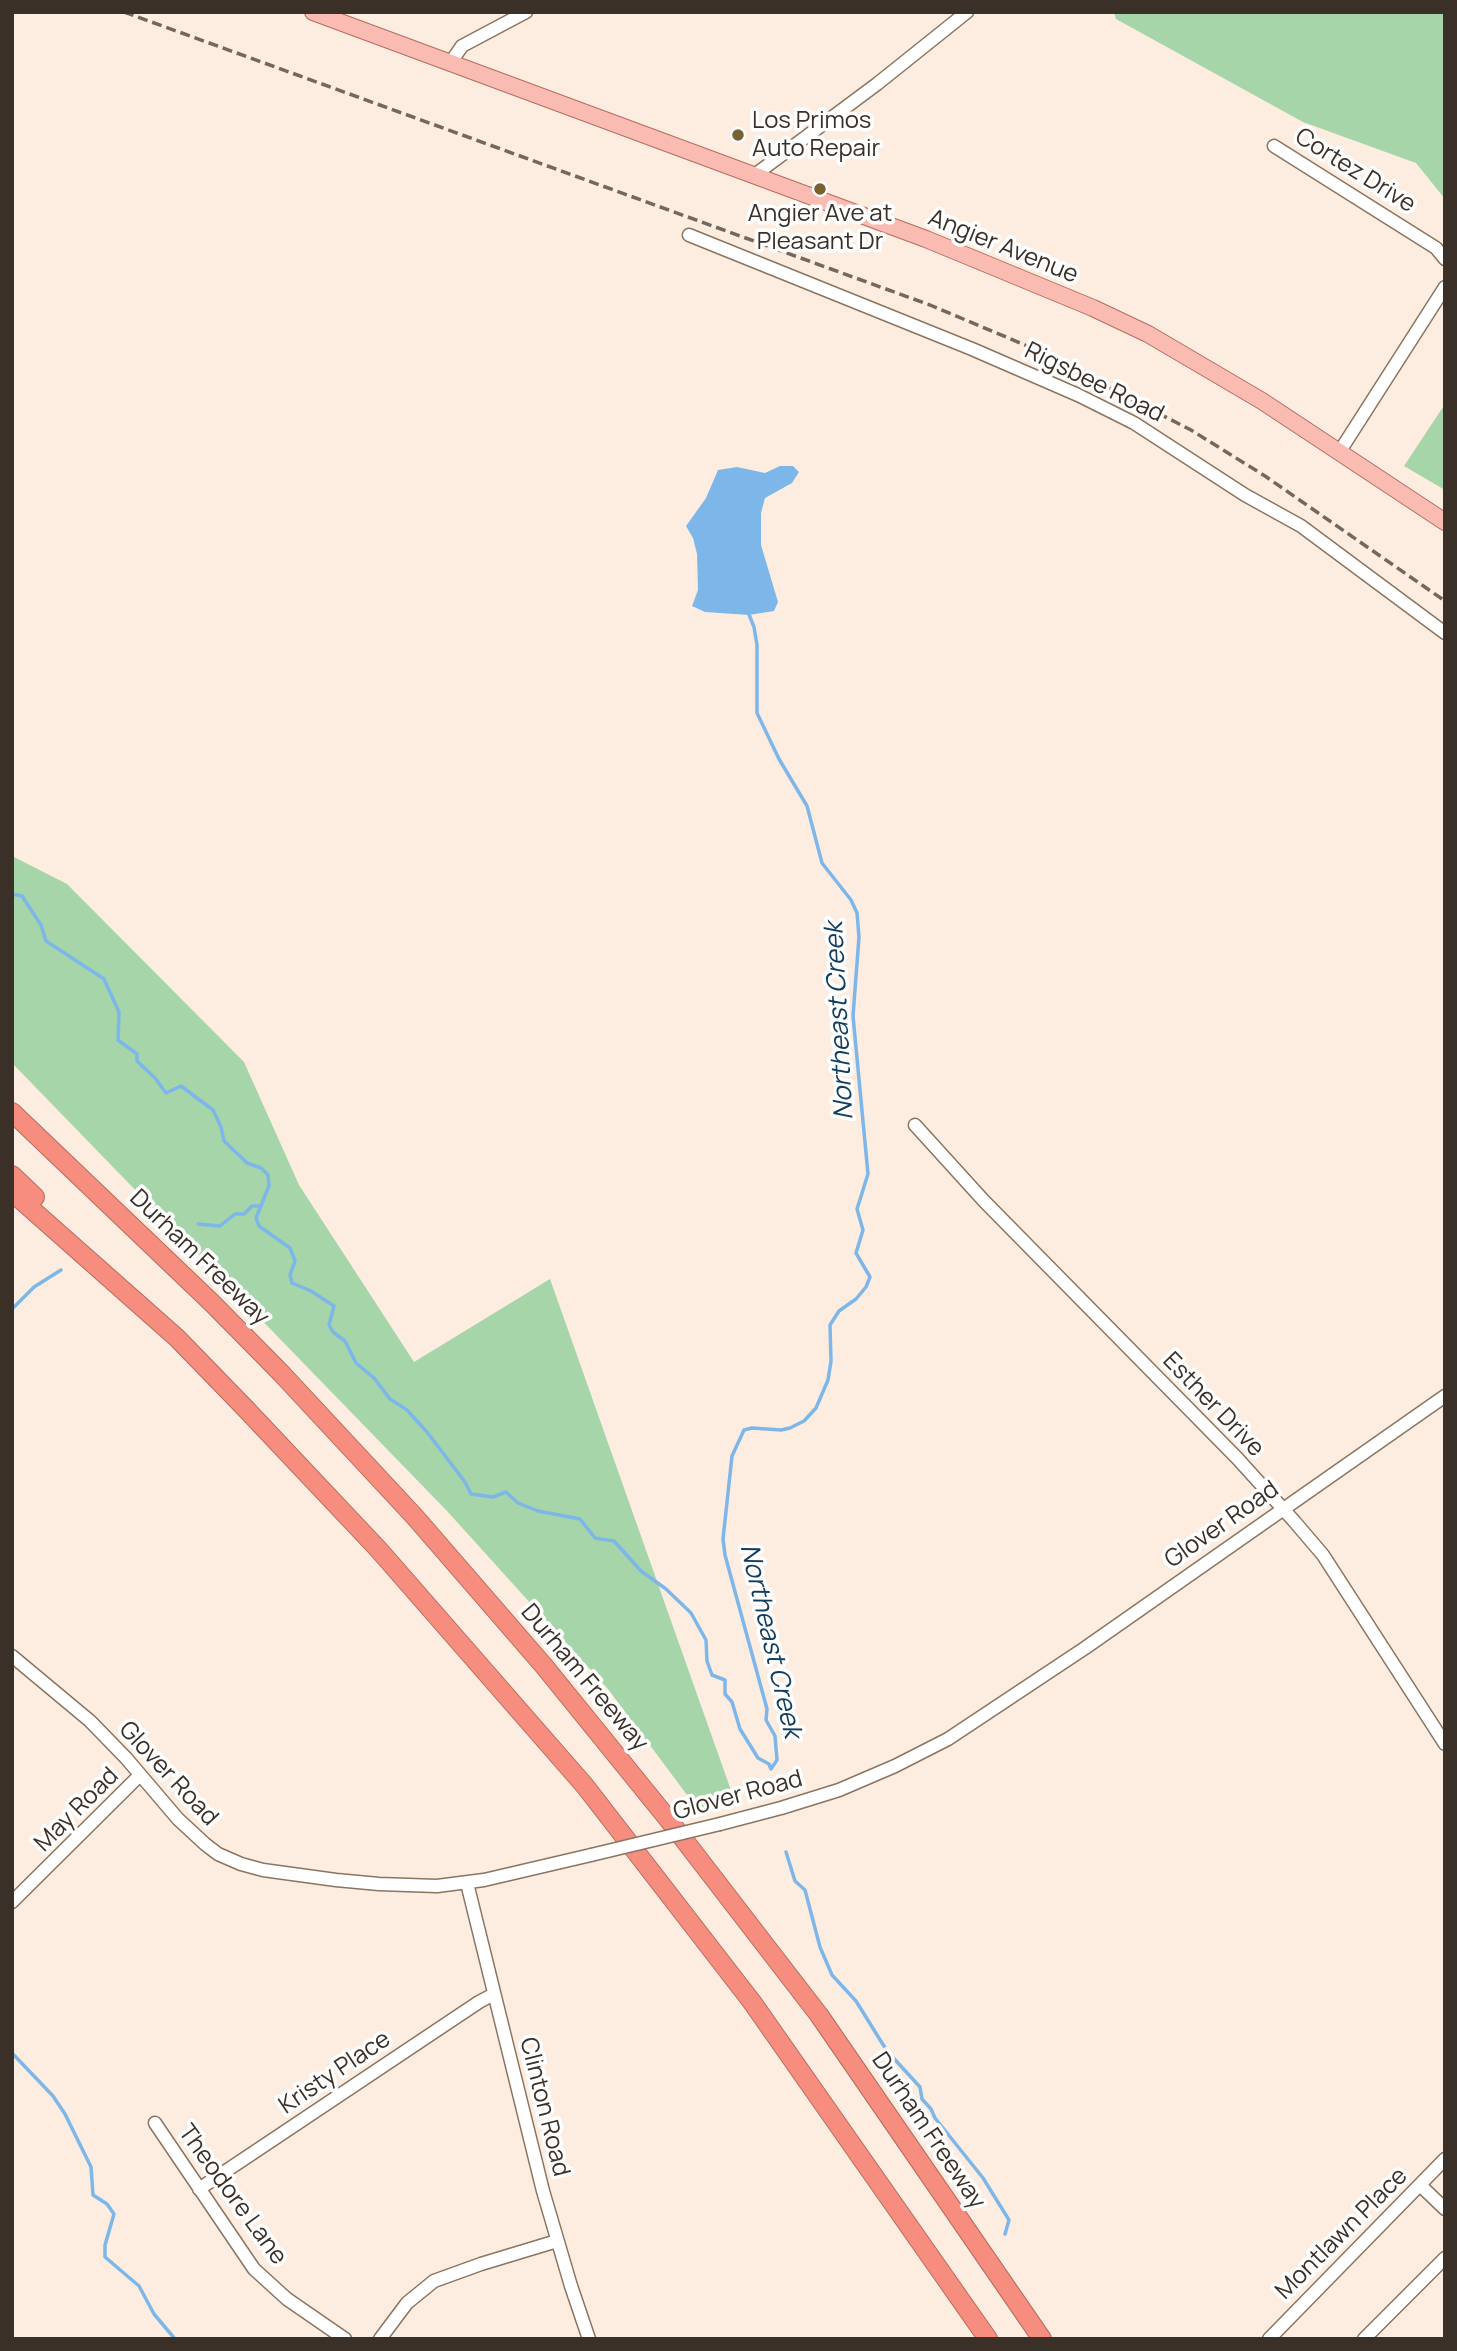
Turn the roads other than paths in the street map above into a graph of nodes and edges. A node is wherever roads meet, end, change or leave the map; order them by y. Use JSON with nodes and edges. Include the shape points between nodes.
{"nodes":[{"id":1,"x":313,"y":12,"type":"edge"},
{"id":2,"x":526,"y":12,"type":"edge"},
{"id":3,"x":967,"y":12,"type":"edge"},
{"id":4,"x":451,"y":62,"type":"junction"},
{"id":5,"x":1274,"y":146,"type":"dead end"},
{"id":6,"x":756,"y":174,"type":"junction"},
{"id":7,"x":689,"y":235,"type":"dead end"},
{"id":8,"x":1445,"y":259,"type":"edge"},
{"id":9,"x":1445,"y":287,"type":"edge"},
{"id":10,"x":1340,"y":452,"type":"junction"},
{"id":11,"x":1445,"y":522,"type":"edge"},
{"id":12,"x":1445,"y":633,"type":"edge"},
{"id":13,"x":12,"y":1112,"type":"edge"},
{"id":14,"x":915,"y":1125,"type":"dead end"},
{"id":15,"x":12,"y":1175,"type":"edge"},
{"id":16,"x":12,"y":1192,"type":"edge"},
{"id":17,"x":177,"y":1338,"type":"junction"},
{"id":18,"x":1445,"y":1396,"type":"edge"},
{"id":19,"x":1282,"y":1509,"type":"junction"},
{"id":20,"x":12,"y":1656,"type":"edge"},
{"id":21,"x":1445,"y":1744,"type":"edge"},
{"id":22,"x":140,"y":1775,"type":"junction"},
{"id":23,"x":467,"y":1883,"type":"junction"},
{"id":24,"x":12,"y":1902,"type":"edge"},
{"id":25,"x":494,"y":1994,"type":"junction"},
{"id":26,"x":155,"y":2123,"type":"dead end"},
{"id":27,"x":1445,"y":2160,"type":"edge"},
{"id":28,"x":1420,"y":2185,"type":"junction"},
{"id":29,"x":200,"y":2189,"type":"junction"},
{"id":30,"x":1445,"y":2209,"type":"edge"},
{"id":31,"x":557,"y":2241,"type":"junction"},
{"id":32,"x":1445,"y":2258,"type":"edge"},
{"id":33,"x":345,"y":2339,"type":"edge"},
{"id":34,"x":380,"y":2339,"type":"edge"},
{"id":35,"x":589,"y":2339,"type":"edge"},
{"id":36,"x":988,"y":2339,"type":"edge"},
{"id":37,"x":1042,"y":2339,"type":"edge"},
{"id":38,"x":1269,"y":2339,"type":"edge"},
{"id":39,"x":1364,"y":2339,"type":"edge"}],
"edges":[{"from":1,"to":4,"type":"main road","name":"Angier Avenue"},
{"from":2,"to":4,"type":"street","via":[[462,46]]},
{"from":3,"to":6,"type":"street"},
{"from":4,"to":6,"type":"main road","name":"Angier Avenue"},
{"from":5,"to":8,"type":"street","name":"Cortez Drive","via":[[1436,248]]},
{"from":6,"to":10,"type":"main road","name":"Angier Avenue","via":[[1121,321]]},
{"from":7,"to":12,"type":"street","name":"Rigsbee Road","via":[[983,353],[1134,423],[1301,526]]},
{"from":9,"to":10,"type":"street"},
{"from":10,"to":11,"type":"main road","name":"Angier Avenue"},
{"from":13,"to":37,"type":"highway","name":"Durham Freeway","via":[[281,1373],[415,1517],[544,1666],[819,2015]]},
{"from":14,"to":19,"type":"street","name":"Esther Drive"},
{"from":15,"to":17,"type":"highway"},
{"from":16,"to":17,"type":"highway"},
{"from":17,"to":36,"type":"highway","via":[[379,1550],[585,1786],[752,2002]]},
{"from":18,"to":19,"type":"street","name":"Glover Road"},
{"from":19,"to":21,"type":"street","name":"Esther Drive","via":[[1322,1555]]},
{"from":19,"to":23,"type":"street","name":"Glover Road","bridge":true,"via":[[948,1739],[895,1766],[780,1808]]},
{"from":20,"to":22,"type":"street","name":"Glover Road","via":[[90,1721]]},
{"from":22,"to":23,"type":"street","name":"Glover Road","via":[[205,1844],[241,1864],[379,1884]]},
{"from":22,"to":24,"type":"street","name":"May Road"},
{"from":23,"to":25,"type":"street","name":"Clinton Road"},
{"from":25,"to":29,"type":"street","name":"Kristy Place"},
{"from":25,"to":31,"type":"street","name":"Clinton Road"},
{"from":26,"to":29,"type":"street","name":"Theodore Lane"},
{"from":27,"to":28,"type":"street","name":"Montlawn Place"},
{"from":28,"to":30,"type":"street"},
{"from":28,"to":38,"type":"street","name":"Montlawn Place"},
{"from":29,"to":33,"type":"street","name":"Theodore Lane","via":[[254,2269],[301,2310]]},
{"from":31,"to":34,"type":"street","via":[[434,2281],[407,2304]]},
{"from":31,"to":35,"type":"street","name":"Clinton Road"},
{"from":32,"to":39,"type":"street"}]}
